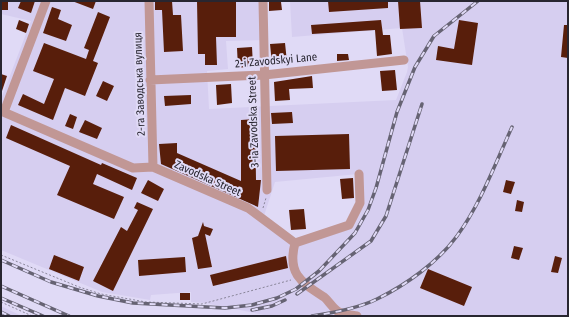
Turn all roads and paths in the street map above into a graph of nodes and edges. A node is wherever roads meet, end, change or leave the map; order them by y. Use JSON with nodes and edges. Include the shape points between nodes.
{"nodes":[{"id":1,"x":46,"y":1,"type":"edge"},
{"id":2,"x":148,"y":1,"type":"edge"},
{"id":3,"x":263,"y":1,"type":"edge"},
{"id":4,"x":404,"y":60,"type":"dead end"},
{"id":5,"x":264,"y":75,"type":"junction"},
{"id":6,"x":150,"y":80,"type":"junction"},
{"id":7,"x":2,"y":111,"type":"edge"},
{"id":8,"x":153,"y":167,"type":"junction"},
{"id":9,"x":359,"y":174,"type":"dead end"},
{"id":10,"x":268,"y":190,"type":"joint"},
{"id":11,"x":260,"y":218,"type":"junction"},
{"id":12,"x":295,"y":243,"type":"junction"},
{"id":13,"x":1,"y":255,"type":"edge"},
{"id":14,"x":299,"y":277,"type":"junction"},
{"id":15,"x":1,"y":302,"type":"edge"},
{"id":16,"x":32,"y":316,"type":"edge"},
{"id":17,"x":357,"y":316,"type":"edge"}],
"edges":[{"from":1,"to":7,"type":"street"},
{"from":2,"to":6,"type":"street","name":"2-га Заводська вулиця"},
{"from":3,"to":5,"type":"street","name":"3-ia Zavodska Street"},
{"from":4,"to":5,"type":"street","name":"2-i Zavodskyi Lane"},
{"from":5,"to":6,"type":"street","name":"2-i Zavodskyi Lane"},
{"from":5,"to":10,"type":"street","name":"3-ia Zavodska Street"},
{"from":6,"to":8,"type":"street","name":"2-га Заводська вулиця"},
{"from":7,"to":8,"type":"street","name":"Zavodska Street","via":[[133,168]]},
{"from":8,"to":11,"type":"street","name":"Zavodska Street","via":[[248,208]]},
{"from":9,"to":12,"type":"street","via":[[360,203],[349,226]]},
{"from":10,"to":11,"type":"path"},
{"from":11,"to":12,"type":"street","name":"Zavodska Street"},
{"from":12,"to":14,"type":"street","via":[[294,263]]},
{"from":13,"to":14,"type":"path","via":[[79,287],[101,294],[146,302],[202,304]]},
{"from":14,"to":17,"type":"street","via":[[303,284],[325,298],[338,311]]},
{"from":15,"to":16,"type":"path"}]}
